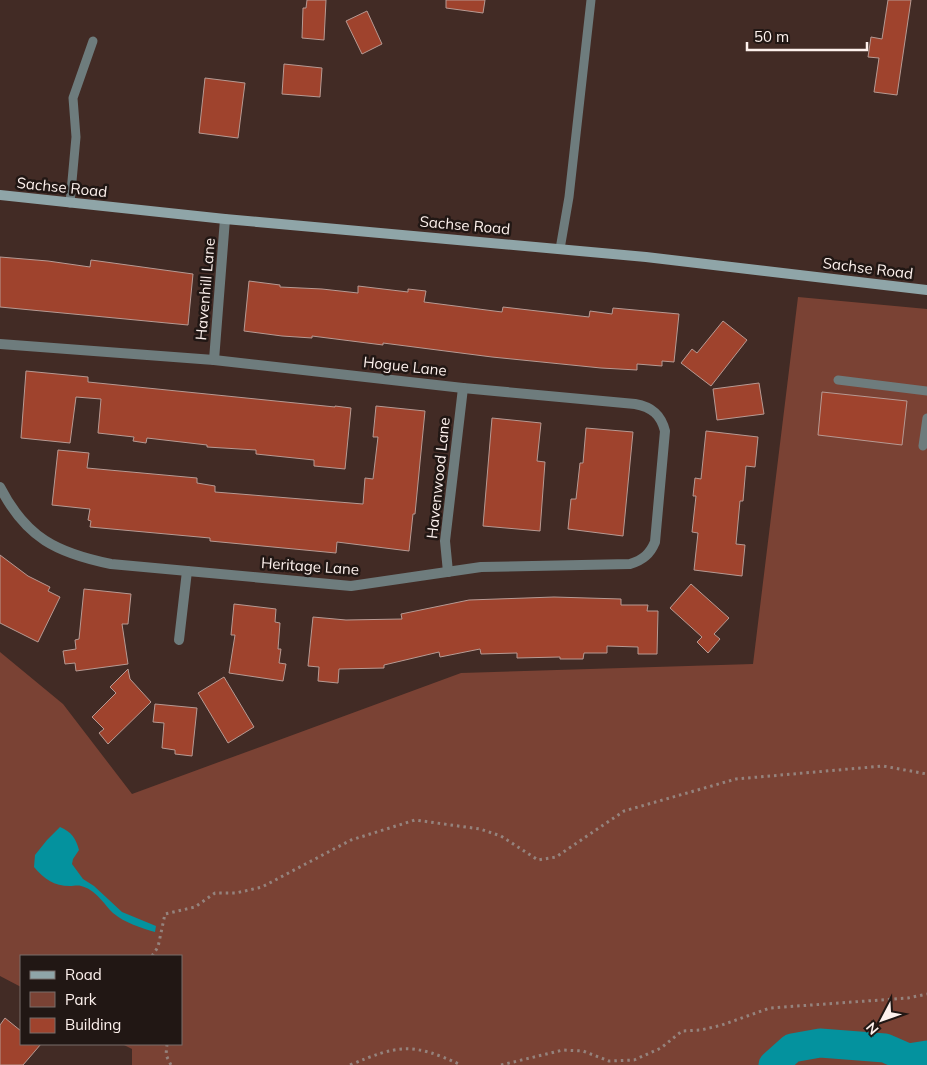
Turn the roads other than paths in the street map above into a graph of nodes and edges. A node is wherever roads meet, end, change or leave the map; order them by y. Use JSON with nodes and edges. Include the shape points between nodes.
{"nodes":[{"id":1,"x":591,"y":0,"type":"edge"},
{"id":2,"x":93,"y":41,"type":"dead end"},
{"id":3,"x":0,"y":195,"type":"edge"},
{"id":4,"x":70,"y":203,"type":"junction"},
{"id":5,"x":225,"y":219,"type":"junction"},
{"id":6,"x":560,"y":249,"type":"junction"},
{"id":7,"x":927,"y":290,"type":"edge"},
{"id":8,"x":0,"y":344,"type":"edge"},
{"id":9,"x":214,"y":360,"type":"junction"},
{"id":10,"x":838,"y":380,"type":"dead end"},
{"id":11,"x":463,"y":388,"type":"junction"},
{"id":12,"x":927,"y":391,"type":"edge"},
{"id":13,"x":927,"y":418,"type":"edge"},
{"id":14,"x":923,"y":446,"type":"dead end"},
{"id":15,"x":0,"y":488,"type":"edge"},
{"id":16,"x":646,"y":557,"type":"joint"},
{"id":17,"x":187,"y":570,"type":"junction"},
{"id":18,"x":448,"y":572,"type":"junction"},
{"id":19,"x":179,"y":640,"type":"dead end"}],
"edges":[{"from":1,"to":6,"type":"lane","via":[[569,197]]},
{"from":2,"to":4,"type":"lane","via":[[73,98],[76,137]]},
{"from":3,"to":4,"type":"main road","name":"Sachse Road"},
{"from":4,"to":5,"type":"main road","name":"Sachse Road"},
{"from":5,"to":6,"type":"main road","name":"Sachse Road"},
{"from":5,"to":9,"type":"street","name":"Havenhill Lane"},
{"from":6,"to":7,"type":"main road","name":"Sachse Road"},
{"from":8,"to":9,"type":"street","name":"Hogue Lane"},
{"from":9,"to":11,"type":"street","name":"Hogue Lane"},
{"from":10,"to":12,"type":"lane"},
{"from":11,"to":16,"type":"street","name":"Hogue Lane","via":[[635,404],[652,409],[659,415],[665,440],[655,542]]},
{"from":11,"to":18,"type":"street","name":"Havenwood Lane","via":[[446,541]]},
{"from":13,"to":14,"type":"lane"},
{"from":15,"to":17,"type":"street","name":"Heritage Lane","via":[[9,506],[29,530],[53,546],[81,558],[111,564]]},
{"from":16,"to":18,"type":"street","name":"Heritage Lane","via":[[630,564],[481,566]]},
{"from":17,"to":18,"type":"street","name":"Heritage Lane","via":[[351,586]]},
{"from":17,"to":19,"type":"street"}]}
